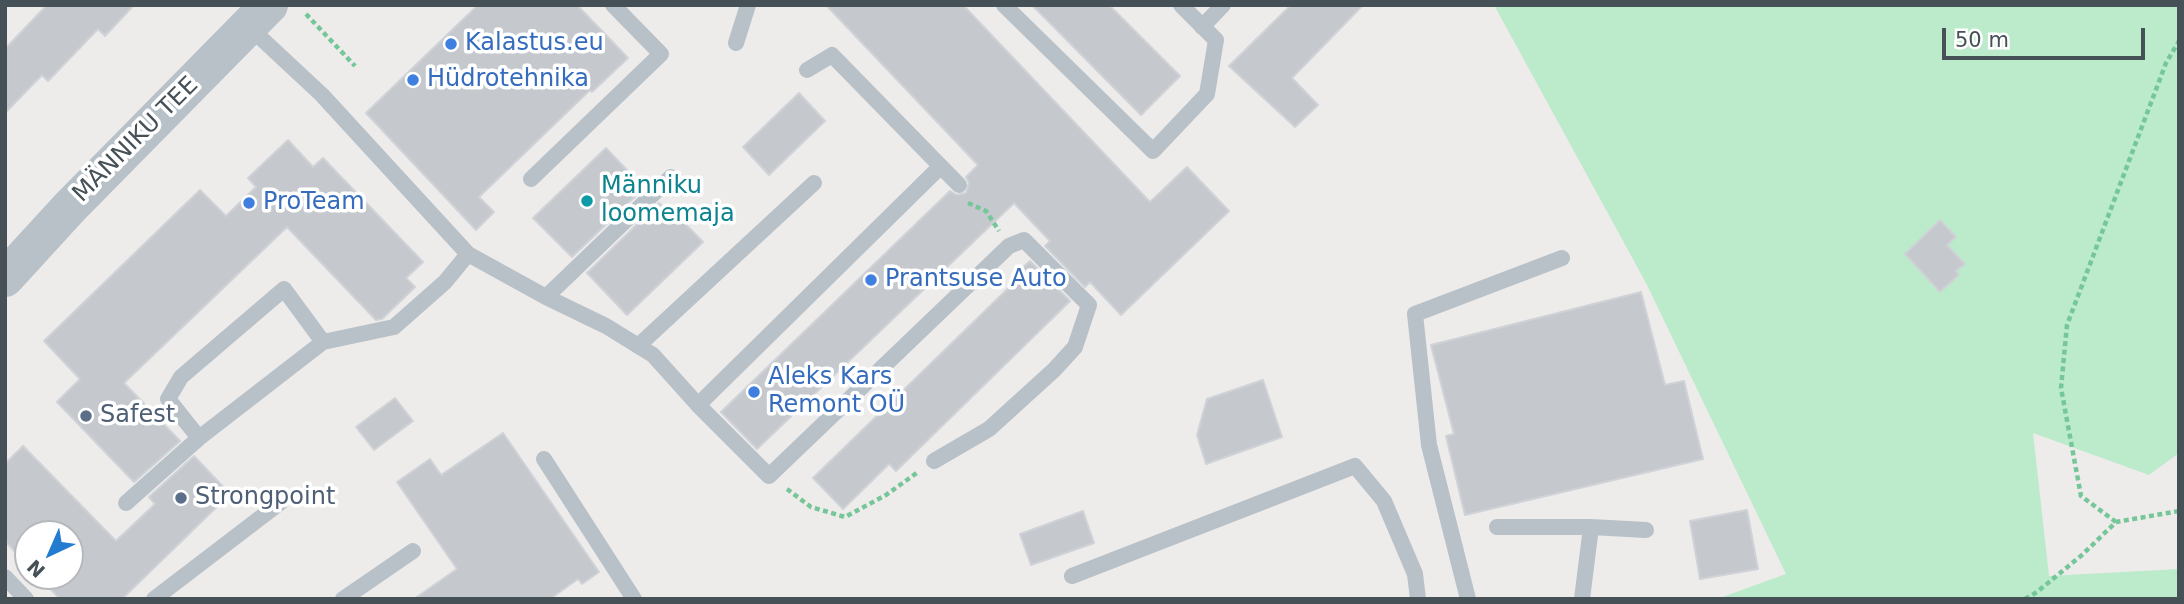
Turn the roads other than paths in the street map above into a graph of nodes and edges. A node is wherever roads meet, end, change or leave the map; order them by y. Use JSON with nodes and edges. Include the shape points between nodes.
{"nodes":[{"id":1,"x":613,"y":5,"type":"edge"},
{"id":2,"x":748,"y":5,"type":"edge"},
{"id":3,"x":1004,"y":5,"type":"edge"},
{"id":4,"x":1181,"y":5,"type":"edge"},
{"id":5,"x":1223,"y":5,"type":"edge"},
{"id":6,"x":258,"y":16,"type":"edge"},
{"id":7,"x":1202,"y":27,"type":"junction"},
{"id":8,"x":736,"y":43,"type":"dead end"},
{"id":9,"x":807,"y":70,"type":"dead end"},
{"id":10,"x":940,"y":167,"type":"junction"},
{"id":11,"x":671,"y":177,"type":"dead end"},
{"id":12,"x":531,"y":179,"type":"dead end"},
{"id":13,"x":814,"y":183,"type":"dead end"},
{"id":14,"x":959,"y":185,"type":"road end"},
{"id":15,"x":468,"y":254,"type":"junction"},
{"id":16,"x":1562,"y":258,"type":"dead end"},
{"id":17,"x":5,"y":278,"type":"edge"},
{"id":18,"x":546,"y":297,"type":"junction"},
{"id":19,"x":323,"y":342,"type":"junction"},
{"id":20,"x":638,"y":346,"type":"junction"},
{"id":21,"x":698,"y":405,"type":"junction"},
{"id":22,"x":199,"y":438,"type":"junction"},
{"id":23,"x":544,"y":459,"type":"dead end"},
{"id":24,"x":934,"y":461,"type":"road end"},
{"id":25,"x":281,"y":502,"type":"dead end"},
{"id":26,"x":126,"y":503,"type":"dead end"},
{"id":27,"x":1497,"y":527,"type":"dead end"},
{"id":28,"x":1591,"y":527,"type":"junction"},
{"id":29,"x":1646,"y":530,"type":"dead end"},
{"id":30,"x":413,"y":551,"type":"dead end"},
{"id":31,"x":1072,"y":576,"type":"dead end"},
{"id":32,"x":5,"y":577,"type":"edge"},
{"id":33,"x":26,"y":599,"type":"edge"},
{"id":34,"x":154,"y":599,"type":"edge"},
{"id":35,"x":344,"y":599,"type":"edge"},
{"id":36,"x":634,"y":599,"type":"edge"},
{"id":37,"x":1418,"y":599,"type":"edge"},
{"id":38,"x":1468,"y":599,"type":"edge"},
{"id":39,"x":1582,"y":599,"type":"edge"}],
"edges":[{"from":1,"to":12,"type":"lane","via":[[661,54]]},
{"from":2,"to":8,"type":"lane"},
{"from":3,"to":7,"type":"lane","via":[[1153,151],[1207,94],[1216,40]]},
{"from":4,"to":7,"type":"lane"},
{"from":5,"to":7,"type":"lane"},
{"from":6,"to":15,"type":"lane","via":[[322,95]]},
{"from":6,"to":17,"type":"street","name":"MÄNNIKU TEE"},
{"from":9,"to":10,"type":"lane","via":[[832,55]]},
{"from":10,"to":14,"type":"lane"},
{"from":10,"to":21,"type":"lane"},
{"from":11,"to":18,"type":"lane"},
{"from":13,"to":20,"type":"lane"},
{"from":15,"to":18,"type":"lane"},
{"from":15,"to":19,"type":"lane","via":[[445,282],[394,327]]},
{"from":16,"to":38,"type":"lane","via":[[1415,314],[1429,445]]},
{"from":18,"to":20,"type":"lane"},
{"from":19,"to":22,"type":"lane"},
{"from":19,"to":22,"type":"lane","via":[[284,289],[181,377],[169,399]]},
{"from":20,"to":21,"type":"lane","via":[[653,355]]},
{"from":21,"to":24,"type":"lane","via":[[769,476],[1009,246],[1024,240],[1089,305],[1075,347],[989,429]]},
{"from":22,"to":26,"type":"lane"},
{"from":23,"to":36,"type":"lane"},
{"from":25,"to":34,"type":"lane"},
{"from":27,"to":28,"type":"lane"},
{"from":28,"to":29,"type":"lane"},
{"from":28,"to":39,"type":"lane"},
{"from":30,"to":35,"type":"lane"},
{"from":31,"to":37,"type":"lane","via":[[1355,466],[1384,501],[1415,574]]},
{"from":32,"to":33,"type":"lane"}]}
